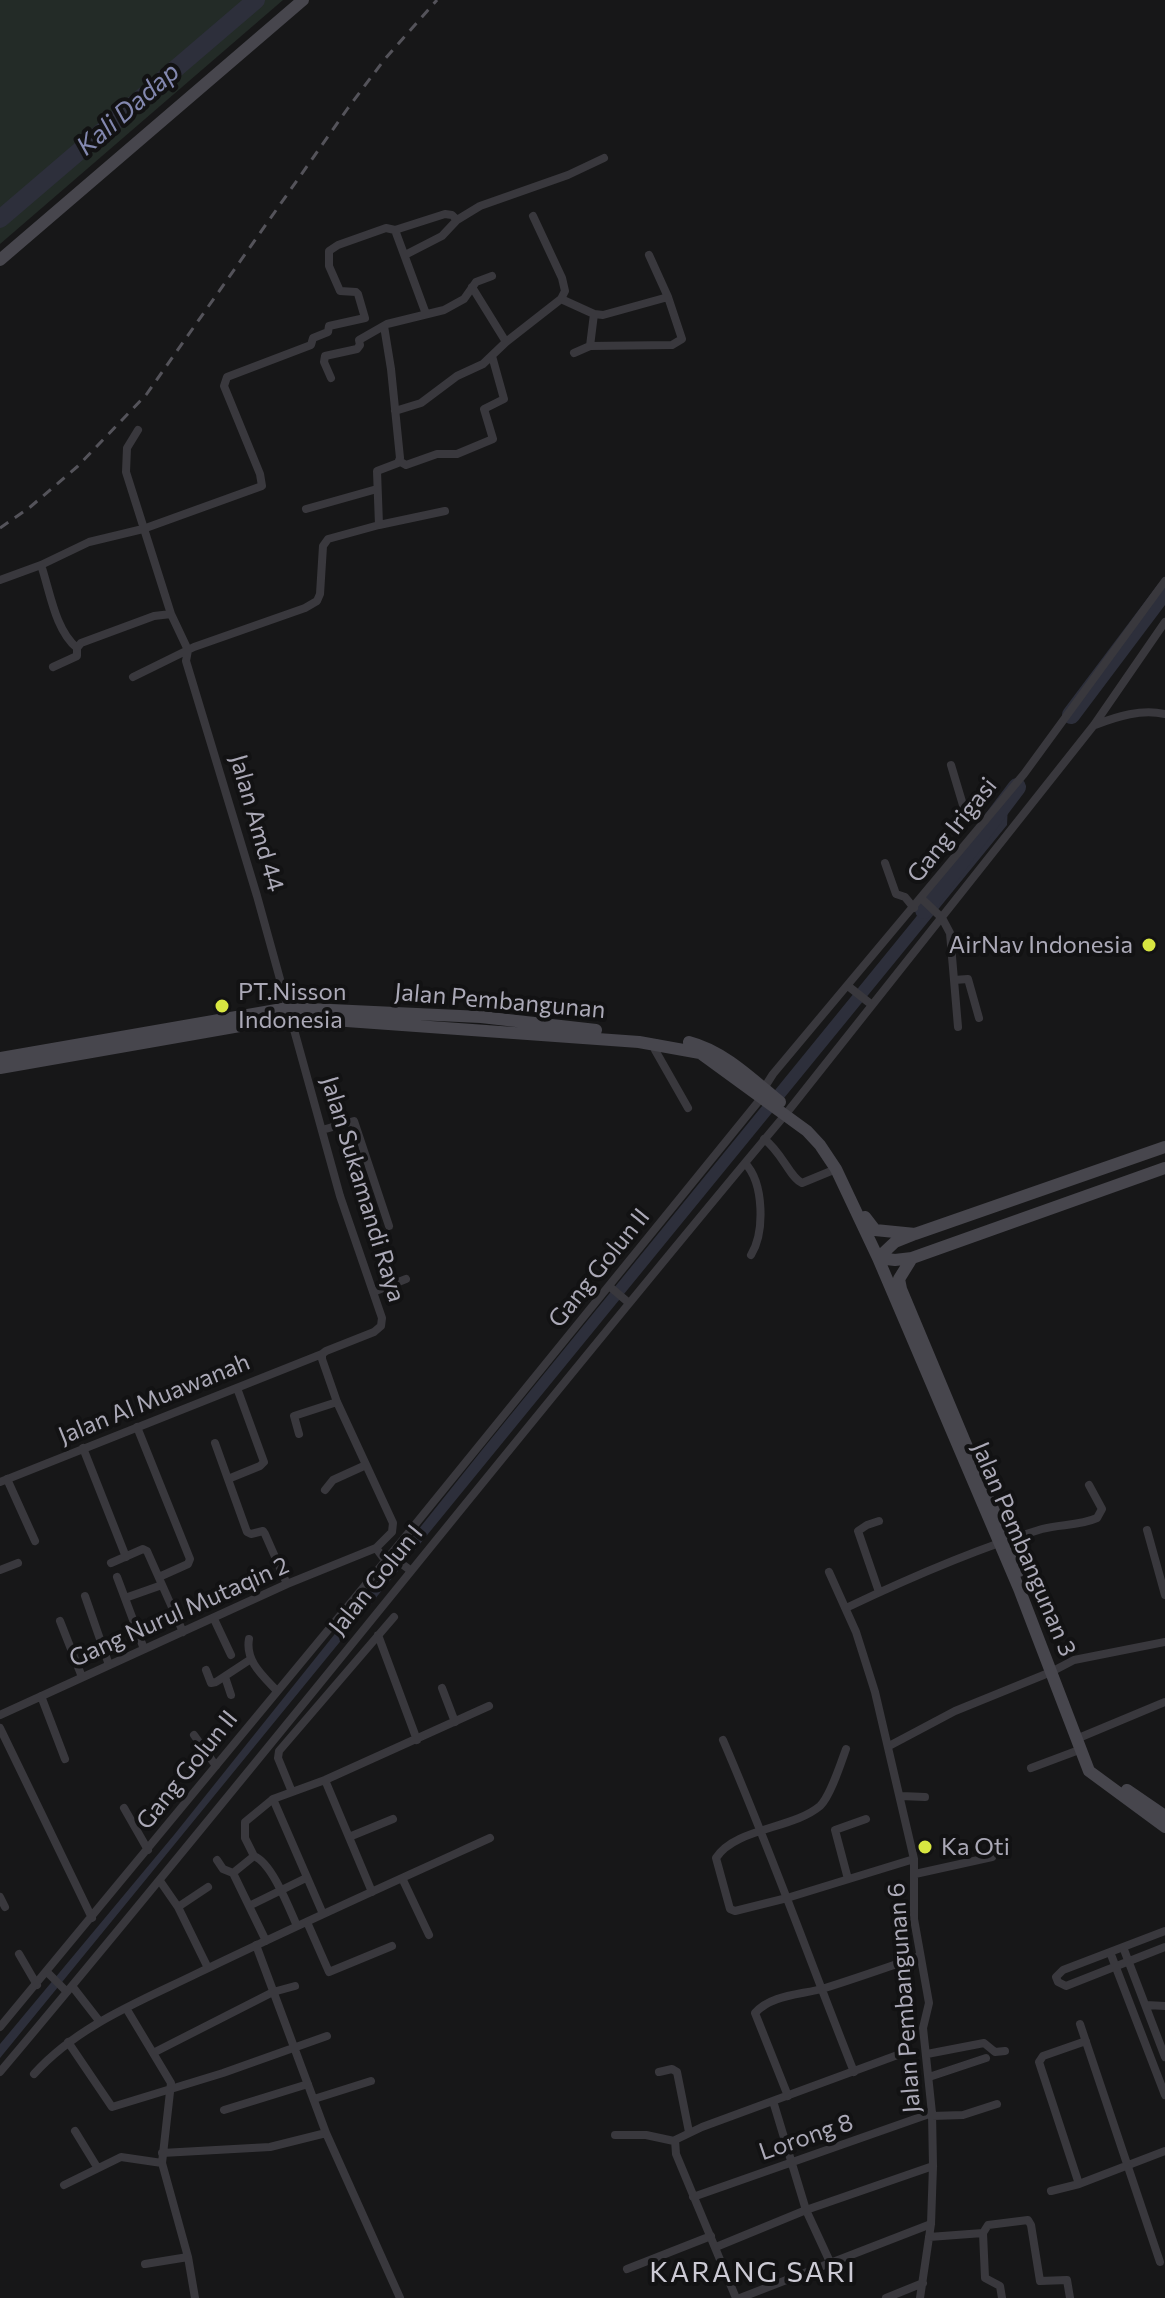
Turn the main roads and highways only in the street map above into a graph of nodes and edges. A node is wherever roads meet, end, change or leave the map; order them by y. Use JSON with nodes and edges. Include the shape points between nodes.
{"nodes":[{"id":1,"x":303,"y":0,"type":"edge"},
{"id":2,"x":0,"y":260,"type":"edge"},
{"id":3,"x":290,"y":1013,"type":"junction"},
{"id":4,"x":0,"y":1058,"type":"edge"},
{"id":5,"x":0,"y":1068,"type":"edge"},
{"id":6,"x":763,"y":1093,"type":"junction"},
{"id":7,"x":785,"y":1111,"type":"junction"},
{"id":8,"x":1165,"y":1147,"type":"edge"},
{"id":9,"x":1165,"y":1168,"type":"edge"},
{"id":10,"x":1018,"y":1196,"type":"junction"},
{"id":11,"x":1024,"y":1217,"type":"junction"},
{"id":12,"x":915,"y":1234,"type":"junction"},
{"id":13,"x":878,"y":1258,"type":"junction"},
{"id":14,"x":912,"y":1258,"type":"junction"},
{"id":15,"x":1004,"y":1543,"type":"junction"},
{"id":16,"x":1054,"y":1670,"type":"junction"},
{"id":17,"x":1165,"y":1816,"type":"edge"},
{"id":18,"x":1165,"y":1827,"type":"edge"}],
"edges":[{"from":1,"to":2,"type":"main road"},
{"from":3,"to":4,"type":"main road","name":"Jalan Pembangunan"},
{"from":3,"to":5,"type":"main road","name":"Jalan Pembangunan"},
{"from":3,"to":6,"type":"main road","name":"Jalan Pembangunan","via":[[656,1043],[700,1053]]},
{"from":3,"to":6,"type":"main road","name":"Jalan Pembangunan","via":[[481,1017],[678,1040],[726,1059]]},
{"from":6,"to":7,"type":"main road","name":"Jalan Pembangunan"},
{"from":7,"to":12,"type":"main road","name":"Jalan Pembangunan","via":[[822,1138],[873,1227]]},
{"from":7,"to":13,"type":"main road","name":"Jalan Pembangunan","via":[[836,1169]]},
{"from":8,"to":10,"type":"main road"},
{"from":9,"to":11,"type":"main road"},
{"from":10,"to":11,"type":"main road","via":[[1025,1202]]},
{"from":10,"to":12,"type":"main road"},
{"from":11,"to":14,"type":"main road"},
{"from":12,"to":13,"type":"main road","via":[[895,1242]]},
{"from":13,"to":14,"type":"main road"},
{"from":13,"to":15,"type":"main road","name":"Jalan Pembangunan 3"},
{"from":14,"to":15,"type":"main road","name":"Jalan Pembangunan 3","via":[[899,1279],[901,1289]]},
{"from":15,"to":16,"type":"main road","name":"Jalan Pembangunan 3"},
{"from":16,"to":17,"type":"main road","name":"Jalan Pembangunan 3","via":[[1094,1767]]},
{"from":16,"to":18,"type":"main road","name":"Jalan Pembangunan 3","via":[[1089,1771]]}]}
